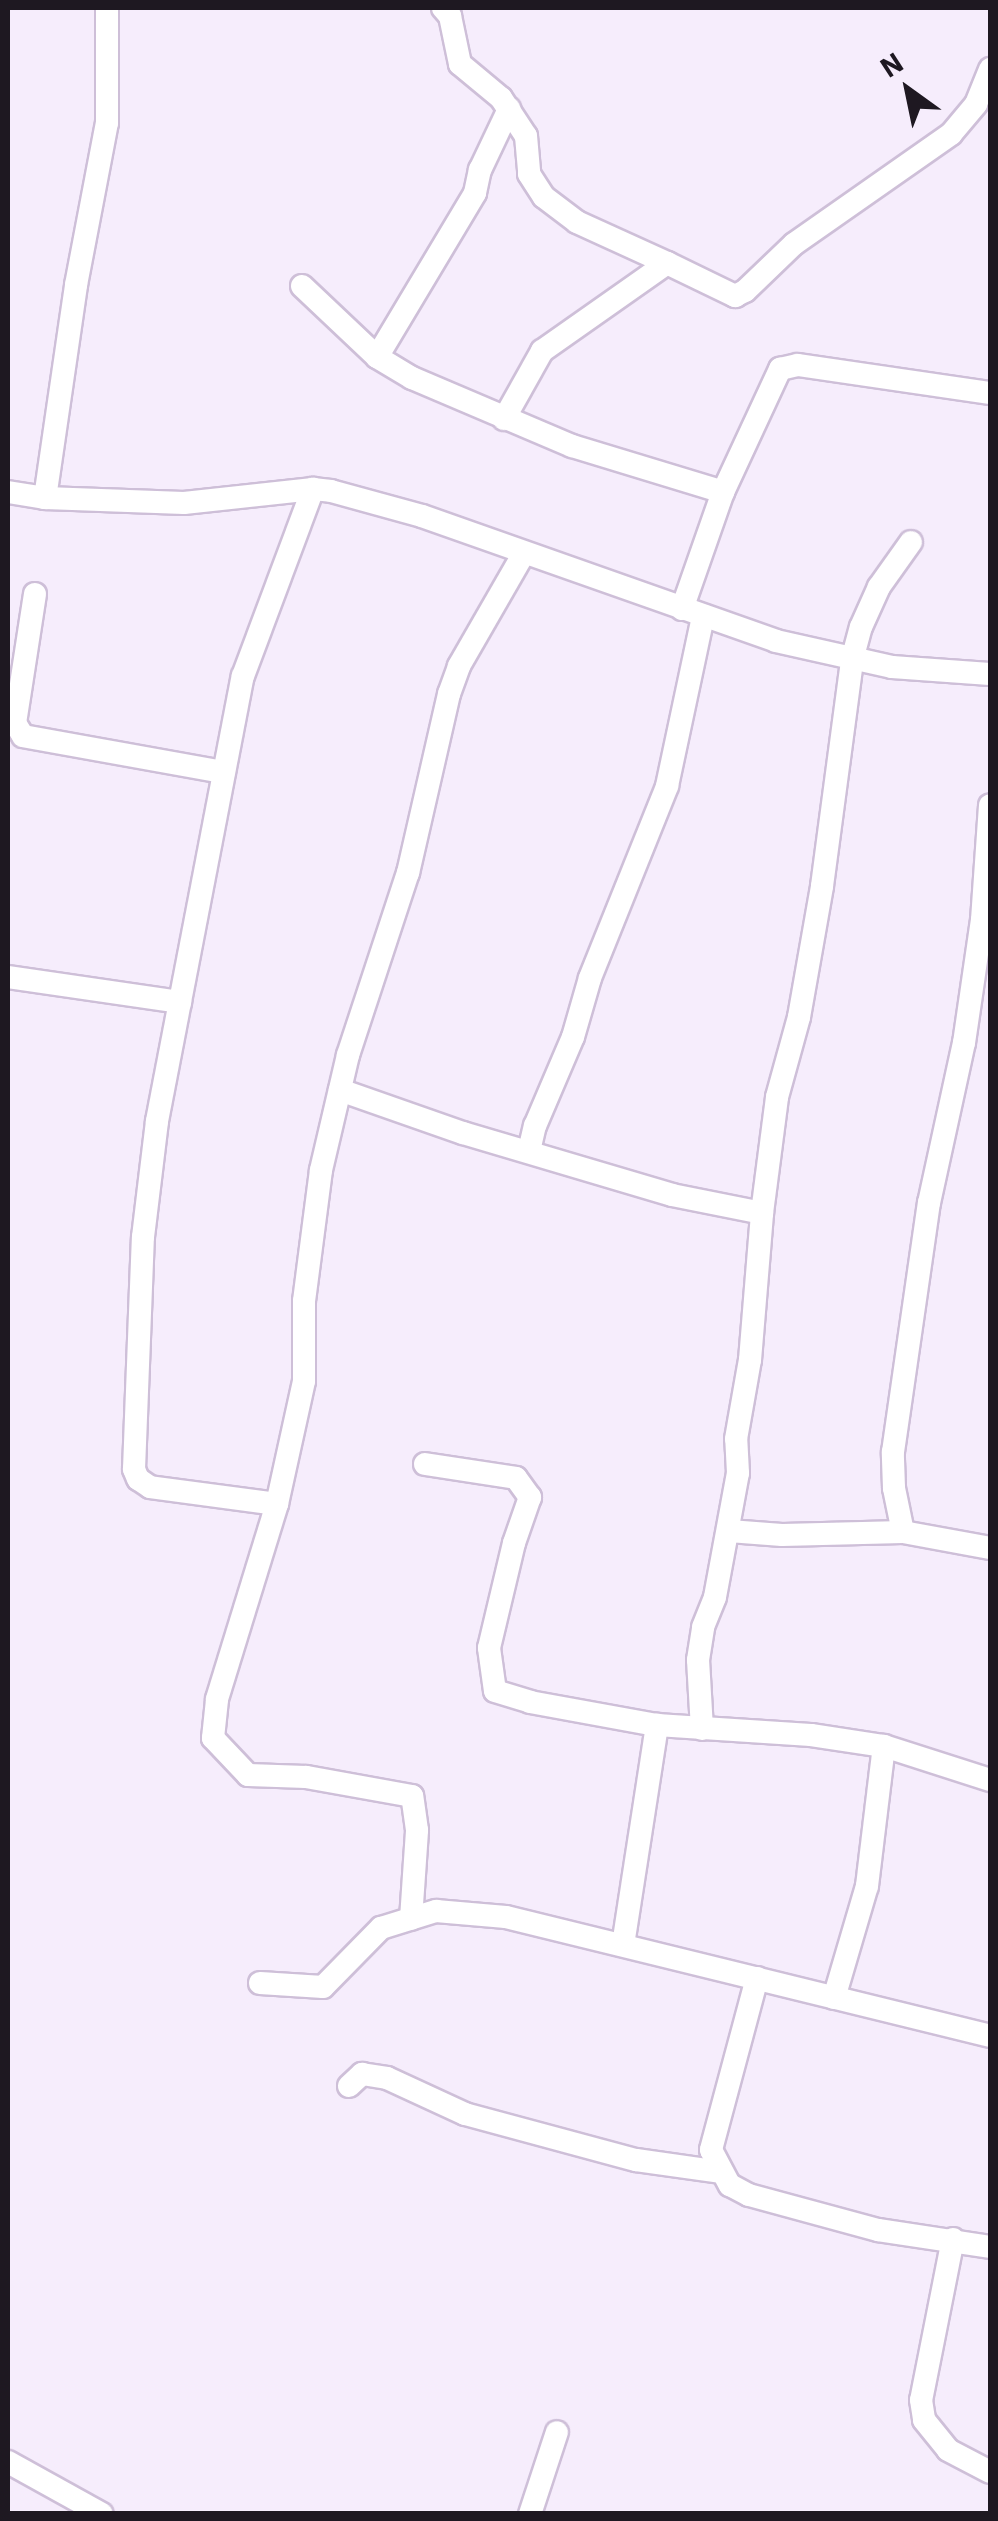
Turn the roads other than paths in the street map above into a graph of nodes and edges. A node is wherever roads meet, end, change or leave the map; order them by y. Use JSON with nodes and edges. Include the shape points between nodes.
{"nodes":[{"id":1,"x":108,"y":8,"type":"edge"},
{"id":2,"x":444,"y":8,"type":"edge"},
{"id":3,"x":990,"y":68,"type":"edge"},
{"id":4,"x":509,"y":109,"type":"junction"},
{"id":5,"x":667,"y":263,"type":"junction"},
{"id":6,"x":302,"y":286,"type":"dead end"},
{"id":7,"x":376,"y":357,"type":"junction"},
{"id":8,"x":990,"y":393,"type":"edge"},
{"id":9,"x":504,"y":419,"type":"junction"},
{"id":10,"x":312,"y":488,"type":"junction"},
{"id":11,"x":8,"y":492,"type":"edge"},
{"id":12,"x":723,"y":492,"type":"junction"},
{"id":13,"x":45,"y":498,"type":"junction"},
{"id":14,"x":911,"y":542,"type":"dead end"},
{"id":15,"x":524,"y":553,"type":"junction"},
{"id":16,"x":35,"y":594,"type":"dead end"},
{"id":17,"x":692,"y":613,"type":"junction"},
{"id":18,"x":852,"y":660,"type":"junction"},
{"id":19,"x":990,"y":674,"type":"edge"},
{"id":20,"x":15,"y":723,"type":"junction"},
{"id":21,"x":8,"y":753,"type":"edge"},
{"id":22,"x":224,"y":772,"type":"junction"},
{"id":23,"x":990,"y":805,"type":"edge"},
{"id":24,"x":8,"y":976,"type":"edge"},
{"id":25,"x":180,"y":1002,"type":"junction"},
{"id":26,"x":340,"y":1090,"type":"junction"},
{"id":27,"x":529,"y":1151,"type":"junction"},
{"id":28,"x":762,"y":1213,"type":"junction"},
{"id":29,"x":425,"y":1464,"type":"dead end"},
{"id":30,"x":277,"y":1504,"type":"junction"},
{"id":31,"x":728,"y":1531,"type":"junction"},
{"id":32,"x":903,"y":1532,"type":"junction"},
{"id":33,"x":990,"y":1548,"type":"edge"},
{"id":34,"x":657,"y":1724,"type":"junction"},
{"id":35,"x":702,"y":1728,"type":"junction"},
{"id":36,"x":884,"y":1746,"type":"junction"},
{"id":37,"x":990,"y":1780,"type":"edge"},
{"id":38,"x":411,"y":1919,"type":"junction"},
{"id":39,"x":622,"y":1946,"type":"junction"},
{"id":40,"x":757,"y":1978,"type":"junction"},
{"id":41,"x":260,"y":1982,"type":"dead end"},
{"id":42,"x":834,"y":1998,"type":"junction"},
{"id":43,"x":990,"y":2036,"type":"edge"},
{"id":44,"x":350,"y":2086,"type":"dead end"},
{"id":45,"x":720,"y":2172,"type":"junction"},
{"id":46,"x":953,"y":2239,"type":"junction"},
{"id":47,"x":990,"y":2247,"type":"edge"},
{"id":48,"x":557,"y":2432,"type":"dead end"},
{"id":49,"x":8,"y":2462,"type":"edge"},
{"id":50,"x":990,"y":2472,"type":"edge"},
{"id":51,"x":102,"y":2514,"type":"edge"},
{"id":52,"x":530,"y":2514,"type":"edge"}],
"edges":[{"from":1,"to":13,"type":"street","via":[[107,124]]},
{"from":2,"to":4,"type":"street","via":[[460,64]]},
{"from":3,"to":5,"type":"street","via":[[976,104],[951,134],[794,244],[744,291],[734,296]]},
{"from":4,"to":5,"type":"street","via":[[526,136],[529,174],[544,197],[578,222]]},
{"from":4,"to":7,"type":"street","via":[[476,193]]},
{"from":5,"to":9,"type":"street","via":[[542,351]]},
{"from":6,"to":7,"type":"street"},
{"from":7,"to":9,"type":"street"},
{"from":8,"to":12,"type":"street","via":[[798,365],[780,369]]},
{"from":9,"to":12,"type":"street"},
{"from":10,"to":13,"type":"street","via":[[184,504]]},
{"from":10,"to":15,"type":"street","via":[[422,516]]},
{"from":10,"to":22,"type":"street","via":[[252,647]]},
{"from":11,"to":13,"type":"street"},
{"from":12,"to":17,"type":"street"},
{"from":14,"to":18,"type":"street","via":[[879,587]]},
{"from":15,"to":17,"type":"street"},
{"from":15,"to":26,"type":"street","via":[[449,694],[408,873]]},
{"from":16,"to":20,"type":"street"},
{"from":17,"to":18,"type":"street"},
{"from":17,"to":27,"type":"street","via":[[667,786]]},
{"from":18,"to":19,"type":"street"},
{"from":18,"to":28,"type":"street","via":[[822,886],[777,1097]]},
{"from":20,"to":21,"type":"street"},
{"from":20,"to":22,"type":"street","via":[[23,736]]},
{"from":22,"to":25,"type":"street"},
{"from":23,"to":32,"type":"street","via":[[982,920],[929,1203],[894,1452]]},
{"from":24,"to":25,"type":"street"},
{"from":25,"to":30,"type":"street","via":[[143,1237],[134,1469],[150,1487]]},
{"from":26,"to":27,"type":"street"},
{"from":26,"to":30,"type":"street","via":[[321,1170],[304,1301],[304,1380]]},
{"from":27,"to":28,"type":"street","via":[[672,1195]]},
{"from":28,"to":31,"type":"street"},
{"from":29,"to":34,"type":"street","via":[[516,1478],[530,1498],[489,1648],[495,1691]]},
{"from":30,"to":38,"type":"street","via":[[216,1698],[213,1738],[248,1774],[412,1796],[417,1830]]},
{"from":31,"to":32,"type":"street"},
{"from":31,"to":35,"type":"street","via":[[698,1660]]},
{"from":32,"to":33,"type":"street"},
{"from":34,"to":35,"type":"street"},
{"from":34,"to":39,"type":"street"},
{"from":35,"to":36,"type":"street"},
{"from":36,"to":37,"type":"street"},
{"from":36,"to":42,"type":"street","via":[[868,1886]]},
{"from":38,"to":39,"type":"street","via":[[436,1911],[506,1917]]},
{"from":38,"to":41,"type":"street","via":[[380,1928],[323,1987]]},
{"from":39,"to":40,"type":"street"},
{"from":40,"to":42,"type":"street"},
{"from":40,"to":45,"type":"street","via":[[710,2150]]},
{"from":42,"to":43,"type":"street"},
{"from":44,"to":45,"type":"street","via":[[362,2074],[387,2078],[465,2114],[636,2160]]},
{"from":45,"to":46,"type":"street","via":[[749,2195],[878,2230]]},
{"from":46,"to":47,"type":"street"},
{"from":46,"to":50,"type":"street","via":[[922,2400],[924,2420],[948,2450]]},
{"from":48,"to":52,"type":"street"},
{"from":49,"to":51,"type":"street"}]}
